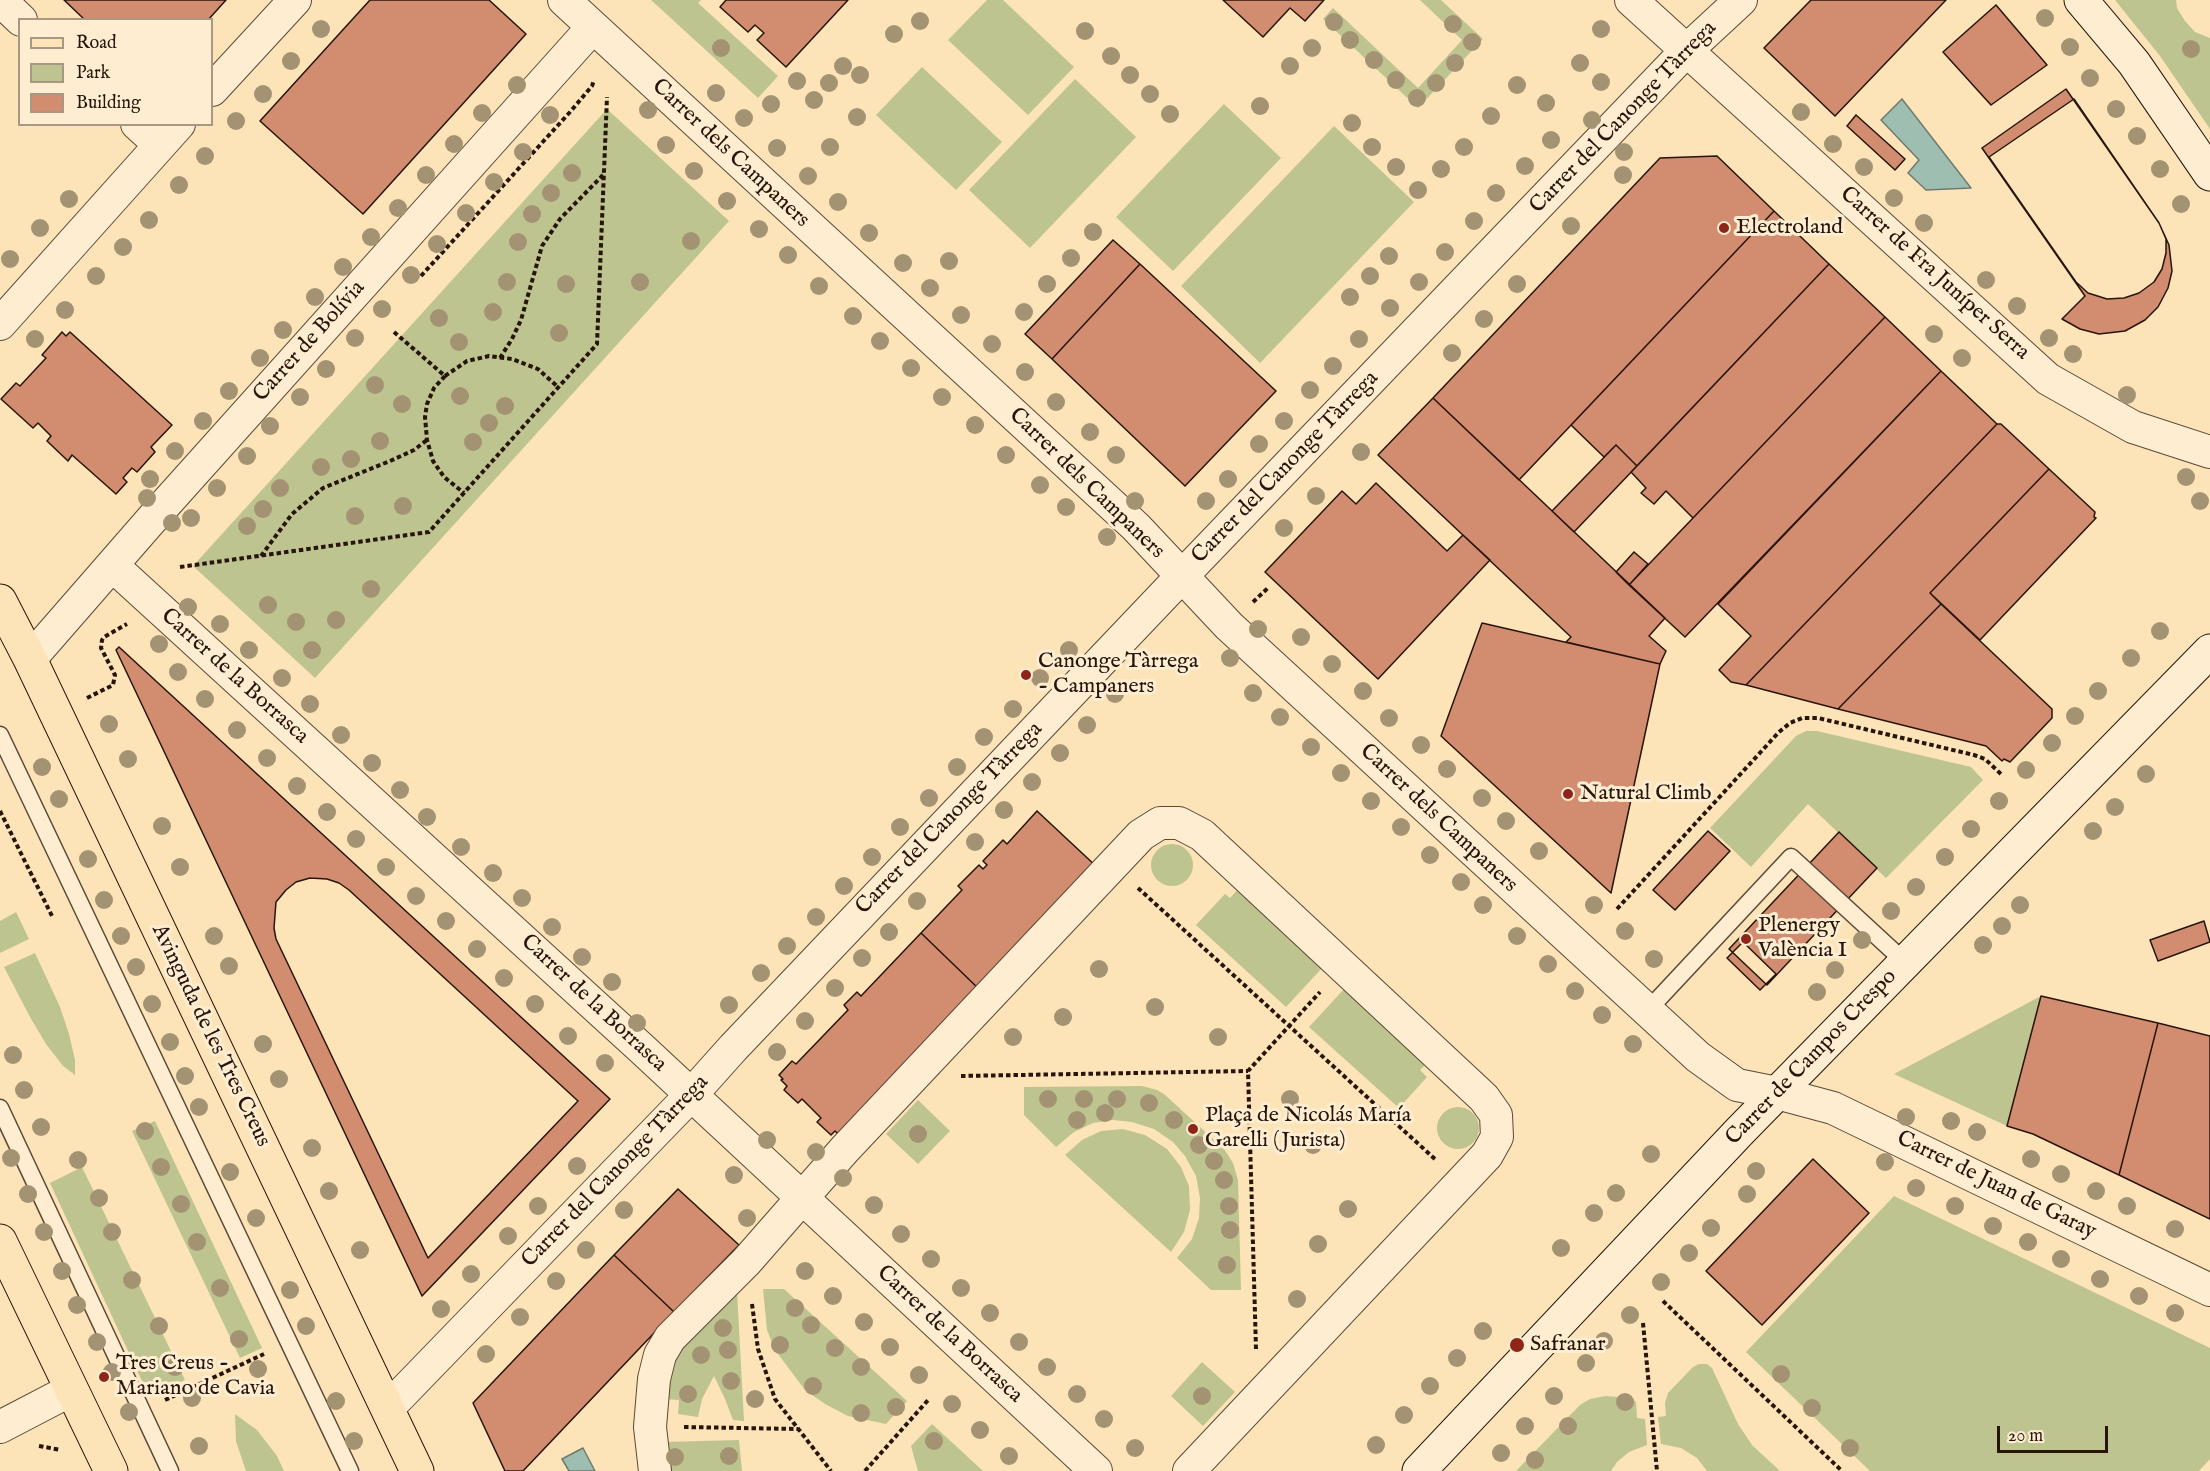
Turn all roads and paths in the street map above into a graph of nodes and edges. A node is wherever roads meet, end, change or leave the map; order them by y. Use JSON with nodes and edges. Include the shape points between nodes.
{"nodes":[{"id":1,"x":0,"y":0,"type":"edge"},
{"id":2,"x":295,"y":0,"type":"edge"},
{"id":3,"x":564,"y":0,"type":"edge"},
{"id":4,"x":1631,"y":0,"type":"edge"},
{"id":5,"x":1741,"y":0,"type":"edge"},
{"id":6,"x":2081,"y":0,"type":"edge"},
{"id":7,"x":19,"y":18,"type":"edge"},
{"id":8,"x":593,"y":27,"type":"junction"},
{"id":9,"x":1687,"y":50,"type":"junction"},
{"id":10,"x":596,"y":77,"type":"dead end"},
{"id":11,"x":213,"y":89,"type":"edge"},
{"id":12,"x":607,"y":97,"type":"dead end"},
{"id":13,"x":143,"y":126,"type":"edge"},
{"id":14,"x":170,"y":135,"type":"edge"},
{"id":15,"x":2210,"y":174,"type":"edge"},
{"id":16,"x":604,"y":175,"type":"junction"},
{"id":17,"x":418,"y":279,"type":"dead end"},
{"id":18,"x":0,"y":324,"type":"edge"},
{"id":19,"x":394,"y":333,"type":"dead end"},
{"id":20,"x":500,"y":358,"type":"junction"},
{"id":21,"x":445,"y":376,"type":"junction"},
{"id":22,"x":558,"y":387,"type":"junction"},
{"id":23,"x":427,"y":440,"type":"junction"},
{"id":24,"x":2210,"y":452,"type":"edge"},
{"id":25,"x":464,"y":493,"type":"junction"},
{"id":26,"x":261,"y":556,"type":"junction"},
{"id":27,"x":113,"y":566,"type":"junction"},
{"id":28,"x":180,"y":567,"type":"dead end"},
{"id":29,"x":1182,"y":576,"type":"junction"},
{"id":30,"x":0,"y":602,"type":"edge"},
{"id":31,"x":153,"y":603,"type":"junction"},
{"id":32,"x":2210,"y":651,"type":"edge"},
{"id":33,"x":30,"y":660,"type":"junction"},
{"id":34,"x":55,"y":712,"type":"junction"},
{"id":35,"x":0,"y":735,"type":"edge"},
{"id":36,"x":2002,"y":775,"type":"dead end"},
{"id":37,"x":1113,"y":865,"type":"junction"},
{"id":38,"x":1617,"y":909,"type":"dead end"},
{"id":39,"x":1906,"y":963,"type":"junction"},
{"id":40,"x":1343,"y":967,"type":"junction"},
{"id":41,"x":1648,"y":1010,"type":"junction"},
{"id":42,"x":1289,"y":1026,"type":"junction"},
{"id":43,"x":1248,"y":1071,"type":"junction"},
{"id":44,"x":914,"y":1077,"type":"junction"},
{"id":45,"x":1778,"y":1093,"type":"junction"},
{"id":46,"x":691,"y":1095,"type":"junction"},
{"id":47,"x":0,"y":1108,"type":"edge"},
{"id":48,"x":1460,"y":1183,"type":"junction"},
{"id":49,"x":802,"y":1199,"type":"junction"},
{"id":50,"x":0,"y":1241,"type":"edge"},
{"id":51,"x":746,"y":1262,"type":"junction"},
{"id":52,"x":2210,"y":1290,"type":"edge"},
{"id":53,"x":1663,"y":1301,"type":"dead end"},
{"id":54,"x":1643,"y":1323,"type":"dead end"},
{"id":55,"x":72,"y":1390,"type":"junction"},
{"id":56,"x":928,"y":1399,"type":"dead end"},
{"id":57,"x":1257,"y":1399,"type":"junction"},
{"id":58,"x":388,"y":1408,"type":"junction"},
{"id":59,"x":0,"y":1427,"type":"edge"},
{"id":60,"x":650,"y":1427,"type":"junction"},
{"id":61,"x":798,"y":1429,"type":"junction"},
{"id":62,"x":111,"y":1471,"type":"edge"},
{"id":63,"x":170,"y":1471,"type":"edge"},
{"id":64,"x":350,"y":1471,"type":"edge"},
{"id":65,"x":417,"y":1471,"type":"edge"},
{"id":66,"x":655,"y":1471,"type":"edge"},
{"id":67,"x":831,"y":1471,"type":"edge"},
{"id":68,"x":865,"y":1471,"type":"edge"},
{"id":69,"x":1095,"y":1471,"type":"edge"},
{"id":70,"x":1190,"y":1471,"type":"edge"},
{"id":71,"x":1419,"y":1471,"type":"edge"},
{"id":72,"x":1657,"y":1471,"type":"edge"},
{"id":73,"x":1842,"y":1471,"type":"edge"}],
"edges":[{"from":1,"to":7,"type":"street"},
{"from":2,"to":11,"type":"street"},
{"from":3,"to":8,"type":"street","name":"Carrer dels Campaners"},
{"from":4,"to":9,"type":"street","name":"Carrer de Fra Juníper Serra"},
{"from":5,"to":9,"type":"street","name":"Carrer del Canonge Tàrrega"},
{"from":6,"to":15,"type":"street","via":[[2134,63]]},
{"from":8,"to":27,"type":"street","name":"Carrer de Bolívia"},
{"from":8,"to":29,"type":"street","name":"Carrer dels Campaners","via":[[1136,527]]},
{"from":9,"to":24,"type":"street","name":"Carrer de Fra Juníper Serra","via":[[2048,378],[2133,427]]},
{"from":9,"to":29,"type":"street","name":"Carrer del Canonge Tàrrega"},
{"from":10,"to":17,"type":"path","via":[[570,112]]},
{"from":12,"to":16,"type":"path"},
{"from":13,"to":14,"type":"street"},
{"from":14,"to":18,"type":"street"},
{"from":16,"to":20,"type":"path","via":[[560,219],[542,246],[521,320]]},
{"from":16,"to":22,"type":"path","via":[[597,344]]},
{"from":19,"to":21,"type":"path"},
{"from":20,"to":21,"type":"path","via":[[467,361]]},
{"from":20,"to":22,"type":"path","via":[[538,369]]},
{"from":21,"to":23,"type":"path","via":[[427,404]]},
{"from":22,"to":25,"type":"path"},
{"from":23,"to":25,"type":"path","via":[[433,461],[444,477]]},
{"from":23,"to":26,"type":"path","via":[[414,450],[323,488],[292,514]]},
{"from":25,"to":26,"type":"path","via":[[429,532]]},
{"from":26,"to":28,"type":"path"},
{"from":27,"to":31,"type":"street","name":"Carrer de la Borrasca"},
{"from":27,"to":33,"type":"street","name":"Carrer de Bolívia"},
{"from":29,"to":41,"type":"street","name":"Carrer dels Campaners","via":[[1229,626]]},
{"from":29,"to":46,"type":"street","name":"Carrer del Canonge Tàrrega"},
{"from":30,"to":33,"type":"main road","name":"Avinguda de les Tres Creus"},
{"from":31,"to":34,"type":"path","via":[[142,616],[102,640],[101,648],[115,675],[113,685]]},
{"from":31,"to":46,"type":"street","name":"Carrer de la Borrasca"},
{"from":32,"to":39,"type":"street","name":"Carrer de Campos Crespo"},
{"from":33,"to":34,"type":"main road","name":"Avinguda de les Tres Creus"},
{"from":34,"to":58,"type":"main road","name":"Avinguda de les Tres Creus"},
{"from":35,"to":64,"type":"lane"},
{"from":36,"to":38,"type":"path","via":[[1985,759],[1974,755],[1818,718],[1802,718],[1779,732]]},
{"from":37,"to":40,"type":"street","via":[[1141,835],[1160,823],[1179,823],[1202,835]]},
{"from":37,"to":42,"type":"path"},
{"from":37,"to":44,"type":"street"},
{"from":39,"to":41,"type":"lane","via":[[1791,857]]},
{"from":39,"to":45,"type":"street","name":"Carrer de Campos Crespo"},
{"from":40,"to":42,"type":"path"},
{"from":40,"to":48,"type":"street","via":[[1484,1098],[1496,1115],[1497,1137],[1487,1155]]},
{"from":41,"to":45,"type":"street","name":"Carrer dels Campaners","via":[[1698,1057],[1737,1085]]},
{"from":42,"to":43,"type":"path"},
{"from":42,"to":48,"type":"path"},
{"from":43,"to":44,"type":"path"},
{"from":43,"to":57,"type":"path"},
{"from":44,"to":49,"type":"street"},
{"from":45,"to":52,"type":"street","name":"Carrer de Juan de Garay","via":[[1833,1108]]},
{"from":45,"to":71,"type":"street","name":"Carrer de Campos Crespo"},
{"from":46,"to":49,"type":"street","name":"Carrer de la Borrasca"},
{"from":46,"to":58,"type":"street","name":"Carrer del Canonge Tàrrega"},
{"from":47,"to":63,"type":"lane"},
{"from":48,"to":57,"type":"street"},
{"from":49,"to":51,"type":"street"},
{"from":49,"to":69,"type":"street","name":"Carrer de la Borrasca"},
{"from":50,"to":55,"type":"main road"},
{"from":51,"to":60,"type":"street","via":[[670,1338],[660,1355]]},
{"from":51,"to":61,"type":"path","via":[[758,1349],[775,1399]]},
{"from":53,"to":73,"type":"path"},
{"from":54,"to":72,"type":"path"},
{"from":55,"to":59,"type":"street"},
{"from":55,"to":62,"type":"main road"},
{"from":56,"to":68,"type":"path"},
{"from":57,"to":70,"type":"street"},
{"from":58,"to":65,"type":"main road","name":"Avinguda de les Tres Creus"},
{"from":60,"to":61,"type":"path"},
{"from":60,"to":66,"type":"street"},
{"from":61,"to":67,"type":"path"}]}
